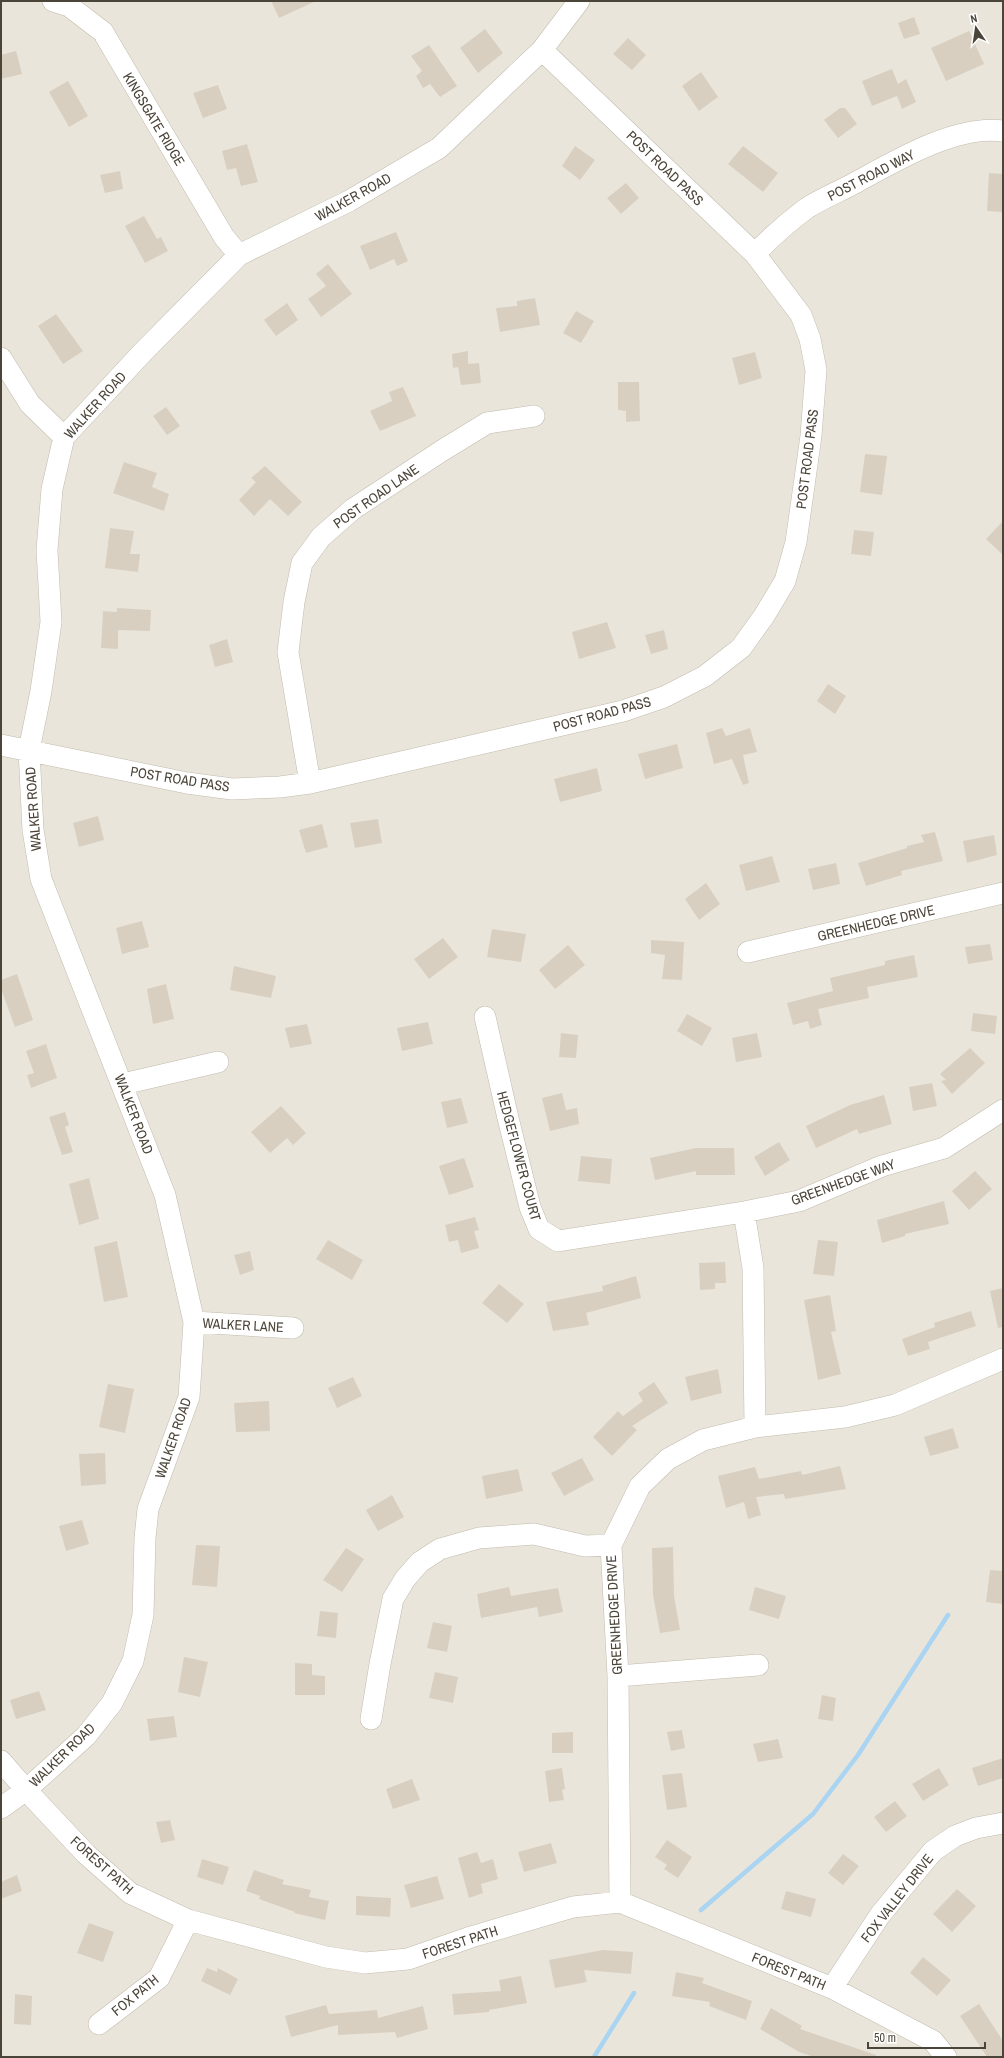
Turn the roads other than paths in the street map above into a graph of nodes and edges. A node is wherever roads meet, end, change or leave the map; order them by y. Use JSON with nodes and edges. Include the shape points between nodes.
{"nodes":[{"id":1,"x":53,"y":1,"type":"edge"},
{"id":2,"x":579,"y":1,"type":"edge"},
{"id":3,"x":542,"y":50,"type":"junction"},
{"id":4,"x":1003,"y":131,"type":"edge"},
{"id":5,"x":754,"y":254,"type":"junction"},
{"id":6,"x":239,"y":255,"type":"junction"},
{"id":7,"x":1,"y":358,"type":"edge"},
{"id":8,"x":534,"y":416,"type":"dead end"},
{"id":9,"x":64,"y":437,"type":"junction"},
{"id":10,"x":1,"y":745,"type":"edge"},
{"id":11,"x":29,"y":750,"type":"junction"},
{"id":12,"x":310,"y":783,"type":"junction"},
{"id":13,"x":1003,"y":894,"type":"edge"},
{"id":14,"x":748,"y":952,"type":"dead end"},
{"id":15,"x":485,"y":1017,"type":"dead end"},
{"id":16,"x":218,"y":1062,"type":"dead end"},
{"id":17,"x":123,"y":1084,"type":"junction"},
{"id":18,"x":1003,"y":1110,"type":"edge"},
{"id":19,"x":744,"y":1212,"type":"junction"},
{"id":20,"x":194,"y":1322,"type":"junction"},
{"id":21,"x":292,"y":1328,"type":"dead end"},
{"id":22,"x":1003,"y":1359,"type":"edge"},
{"id":23,"x":755,"y":1427,"type":"junction"},
{"id":24,"x":611,"y":1545,"type":"junction"},
{"id":25,"x":758,"y":1665,"type":"dead end"},
{"id":26,"x":618,"y":1676,"type":"junction"},
{"id":27,"x":371,"y":1719,"type":"dead end"},
{"id":28,"x":1,"y":1761,"type":"edge"},
{"id":29,"x":26,"y":1790,"type":"junction"},
{"id":30,"x":1,"y":1808,"type":"edge"},
{"id":31,"x":1003,"y":1823,"type":"edge"},
{"id":32,"x":620,"y":1902,"type":"junction"},
{"id":33,"x":188,"y":1920,"type":"junction"},
{"id":34,"x":832,"y":1988,"type":"junction"},
{"id":35,"x":98,"y":2024,"type":"dead end"},
{"id":36,"x":946,"y":2057,"type":"edge"}],
"edges":[{"from":1,"to":6,"type":"street","name":"KINGSGATE RIDGE","via":[[69,6],[103,32],[224,237]]},
{"from":2,"to":3,"type":"street","name":"WALKER ROAD"},
{"from":3,"to":5,"type":"street","name":"POST ROAD PASS"},
{"from":3,"to":6,"type":"street","name":"WALKER ROAD","via":[[440,148],[349,201]]},
{"from":4,"to":5,"type":"street","name":"POST ROAD WAY","via":[[956,136],[905,156],[809,207],[782,227]]},
{"from":5,"to":12,"type":"street","name":"POST ROAD PASS","via":[[801,315],[810,338],[816,370],[811,436],[796,542],[785,581],[741,648],[705,676],[664,697],[623,711]]},
{"from":6,"to":9,"type":"street","name":"WALKER ROAD"},
{"from":7,"to":9,"type":"street","via":[[30,404]]},
{"from":8,"to":12,"type":"street","name":"POST ROAD LANE","via":[[487,423],[443,450],[353,509],[321,536],[302,563],[288,652]]},
{"from":9,"to":11,"type":"street","name":"WALKER ROAD","via":[[52,489],[47,550],[51,622]]},
{"from":10,"to":11,"type":"street","name":"POST ROAD PASS"},
{"from":11,"to":12,"type":"street","name":"POST ROAD PASS","via":[[187,783],[232,789]]},
{"from":11,"to":17,"type":"street","name":"WALKER ROAD","via":[[33,830],[41,879]]},
{"from":13,"to":14,"type":"street","name":"GREENHEDGE DRIVE"},
{"from":15,"to":19,"type":"street","name":"HEDGEFLOWER COURT","via":[[530,1208],[539,1229],[558,1241]]},
{"from":16,"to":17,"type":"street"},
{"from":17,"to":20,"type":"street","name":"WALKER ROAD","via":[[164,1195]]},
{"from":18,"to":19,"type":"street","name":"GREENHEDGE WAY","via":[[944,1148],[882,1166],[799,1201]]},
{"from":19,"to":23,"type":"street","via":[[753,1268]]},
{"from":20,"to":21,"type":"street","name":"WALKER LANE"},
{"from":20,"to":29,"type":"street","name":"WALKER ROAD","via":[[188,1397],[148,1509],[143,1616],[133,1661],[112,1703],[86,1736]]},
{"from":22,"to":23,"type":"street","name":"GREENHEDGE DRIVE","via":[[895,1404],[846,1417]]},
{"from":23,"to":24,"type":"street","name":"GREENHEDGE DRIVE","via":[[703,1440],[668,1459],[640,1486]]},
{"from":24,"to":26,"type":"street","name":"GREENHEDGE DRIVE"},
{"from":24,"to":27,"type":"street","via":[[584,1546],[534,1534],[480,1538],[440,1549],[420,1562],[405,1579],[393,1599]]},
{"from":25,"to":26,"type":"street"},
{"from":26,"to":32,"type":"street","name":"GREENHEDGE DRIVE"},
{"from":28,"to":29,"type":"street","name":"FOREST PATH"},
{"from":29,"to":30,"type":"street","name":"WALKER ROAD"},
{"from":29,"to":33,"type":"street","name":"FOREST PATH","via":[[86,1854],[130,1893]]},
{"from":31,"to":34,"type":"street","name":"FOX VALLEY DRIVE","via":[[955,1836],[933,1851],[880,1914]]},
{"from":32,"to":33,"type":"street","name":"FOREST PATH","via":[[573,1907],[471,1937],[408,1959],[365,1963],[326,1957]]},
{"from":32,"to":34,"type":"street","name":"FOREST PATH"},
{"from":33,"to":35,"type":"street","name":"FOX PATH","via":[[159,1978]]},
{"from":34,"to":36,"type":"street","name":"FOREST PATH","via":[[932,2041]]}]}
